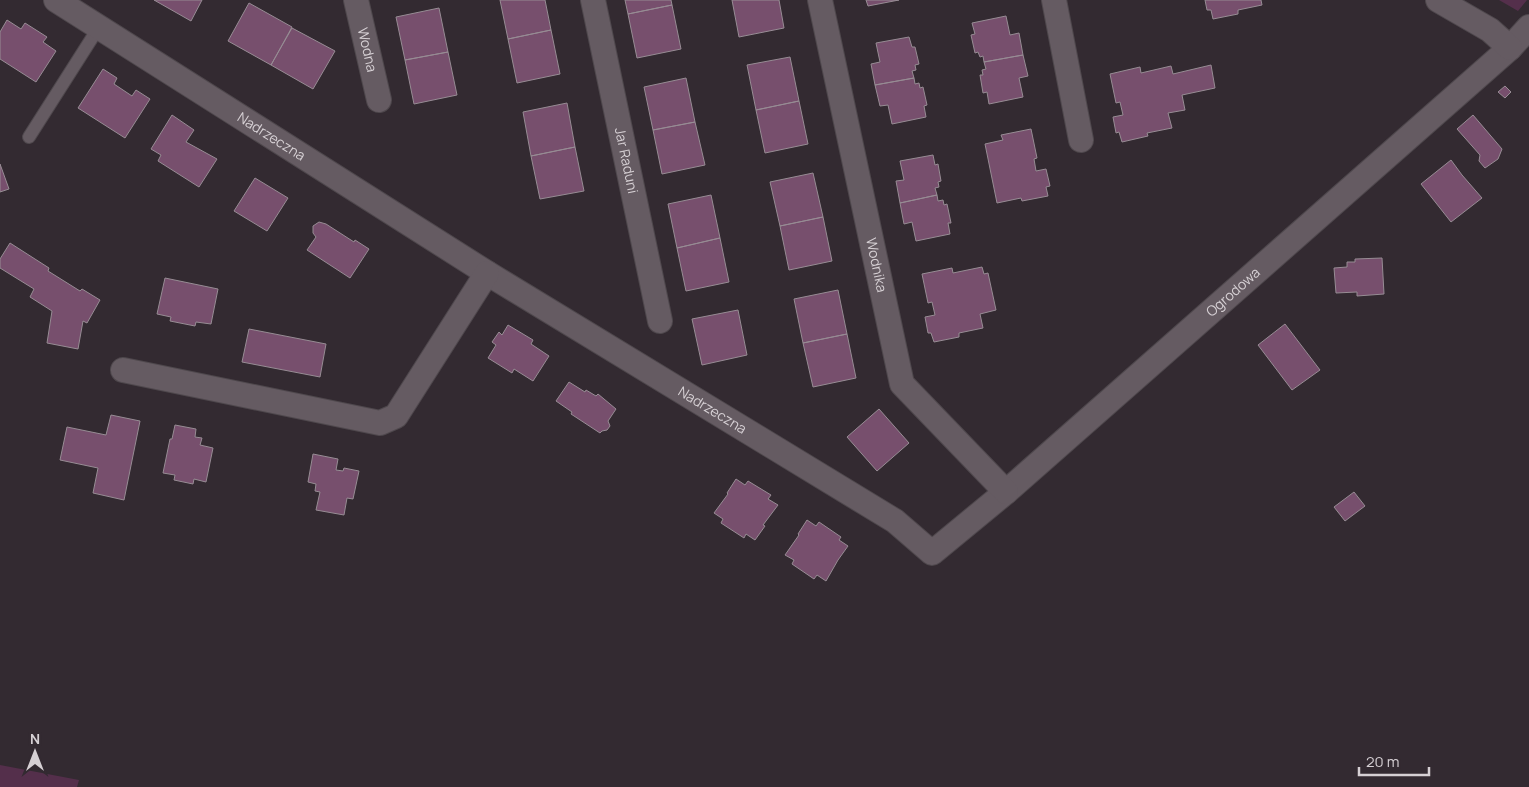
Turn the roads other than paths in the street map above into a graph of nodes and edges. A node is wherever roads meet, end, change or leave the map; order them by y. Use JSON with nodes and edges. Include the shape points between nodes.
{"nodes":[{"id":1,"x":56,"y":0,"type":"edge"},
{"id":2,"x":356,"y":0,"type":"edge"},
{"id":3,"x":593,"y":0,"type":"edge"},
{"id":4,"x":820,"y":0,"type":"edge"},
{"id":5,"x":1054,"y":0,"type":"edge"},
{"id":6,"x":1438,"y":0,"type":"edge"},
{"id":7,"x":99,"y":27,"type":"junction"},
{"id":8,"x":1529,"y":27,"type":"edge"},
{"id":9,"x":1510,"y":48,"type":"junction"},
{"id":10,"x":379,"y":100,"type":"dead end"},
{"id":11,"x":29,"y":137,"type":"dead end"},
{"id":12,"x":1081,"y":140,"type":"dead end"},
{"id":13,"x":487,"y":273,"type":"junction"},
{"id":14,"x":660,"y":321,"type":"dead end"},
{"id":15,"x":123,"y":370,"type":"dead end"},
{"id":16,"x":1006,"y":492,"type":"junction"},
{"id":17,"x":932,"y":553,"type":"joint"}],
"edges":[{"from":1,"to":7,"type":"street","name":"Nadrzeczna"},
{"from":2,"to":10,"type":"street","name":"Wodna"},
{"from":3,"to":14,"type":"street","name":"Jar Raduni"},
{"from":4,"to":16,"type":"street","name":"Wodnika","via":[[902,384]]},
{"from":5,"to":12,"type":"street"},
{"from":6,"to":9,"type":"street","via":[[1490,30]]},
{"from":7,"to":11,"type":"lane"},
{"from":7,"to":13,"type":"street","name":"Nadrzeczna"},
{"from":8,"to":9,"type":"street","name":"Ogrodowa"},
{"from":9,"to":16,"type":"street","name":"Ogrodowa"},
{"from":13,"to":15,"type":"street","via":[[396,416],[380,423]]},
{"from":13,"to":17,"type":"street","name":"Nadrzeczna","via":[[895,521]]},
{"from":16,"to":17,"type":"street","name":"Ogrodowa"}]}
